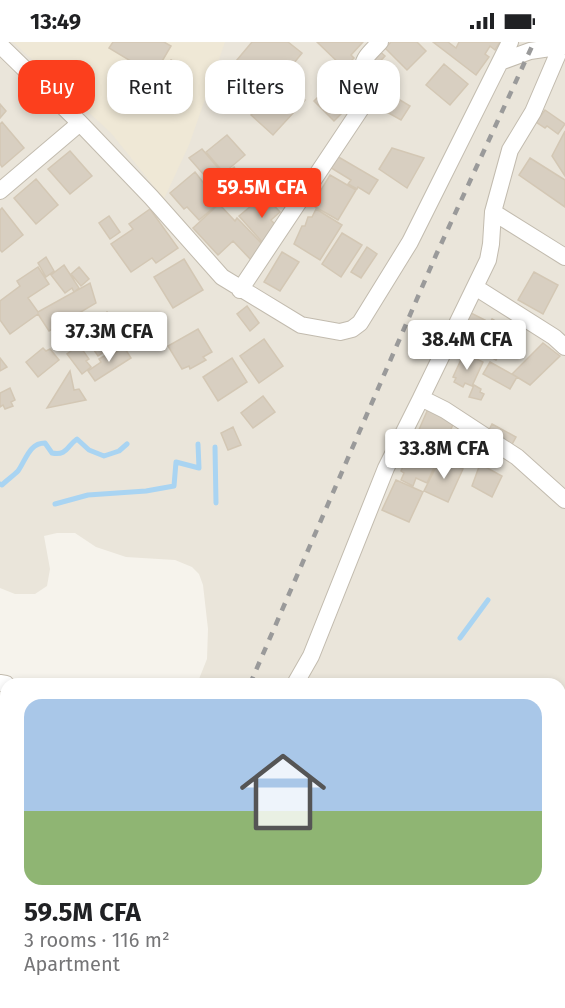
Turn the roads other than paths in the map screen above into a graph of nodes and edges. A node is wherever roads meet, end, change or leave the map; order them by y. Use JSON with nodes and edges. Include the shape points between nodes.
{"nodes":[{"id":1,"x":380,"y":42,"type":"edge"},
{"id":2,"x":510,"y":42,"type":"edge"},
{"id":3,"x":0,"y":45,"type":"edge"},
{"id":4,"x":563,"y":45,"type":"edge"},
{"id":5,"x":500,"y":62,"type":"junction"},
{"id":6,"x":80,"y":123,"type":"junction"},
{"id":7,"x":0,"y":191,"type":"edge"},
{"id":8,"x":493,"y":212,"type":"junction"},
{"id":9,"x":565,"y":258,"type":"edge"},
{"id":10,"x":475,"y":287,"type":"junction"},
{"id":11,"x":240,"y":290,"type":"junction"},
{"id":12,"x":565,"y":347,"type":"edge"},
{"id":13,"x":421,"y":399,"type":"junction"},
{"id":14,"x":565,"y":500,"type":"edge"},
{"id":15,"x":298,"y":678,"type":"edge"}],
"edges":[{"from":1,"to":11,"type":"street","via":[[363,64],[376,84],[374,89]]},
{"from":2,"to":5,"type":"street"},
{"from":3,"to":6,"type":"street"},
{"from":4,"to":5,"type":"street"},
{"from":4,"to":8,"type":"street","via":[[510,150]]},
{"from":5,"to":11,"type":"street","via":[[410,242],[360,323],[340,332],[311,328]]},
{"from":6,"to":7,"type":"street"},
{"from":6,"to":11,"type":"street","via":[[215,271]]},
{"from":8,"to":9,"type":"street"},
{"from":8,"to":10,"type":"street","via":[[488,260]]},
{"from":10,"to":12,"type":"street"},
{"from":10,"to":13,"type":"street"},
{"from":13,"to":14,"type":"street","via":[[446,410],[517,457]]},
{"from":13,"to":15,"type":"street","via":[[386,468],[311,656]]}]}
